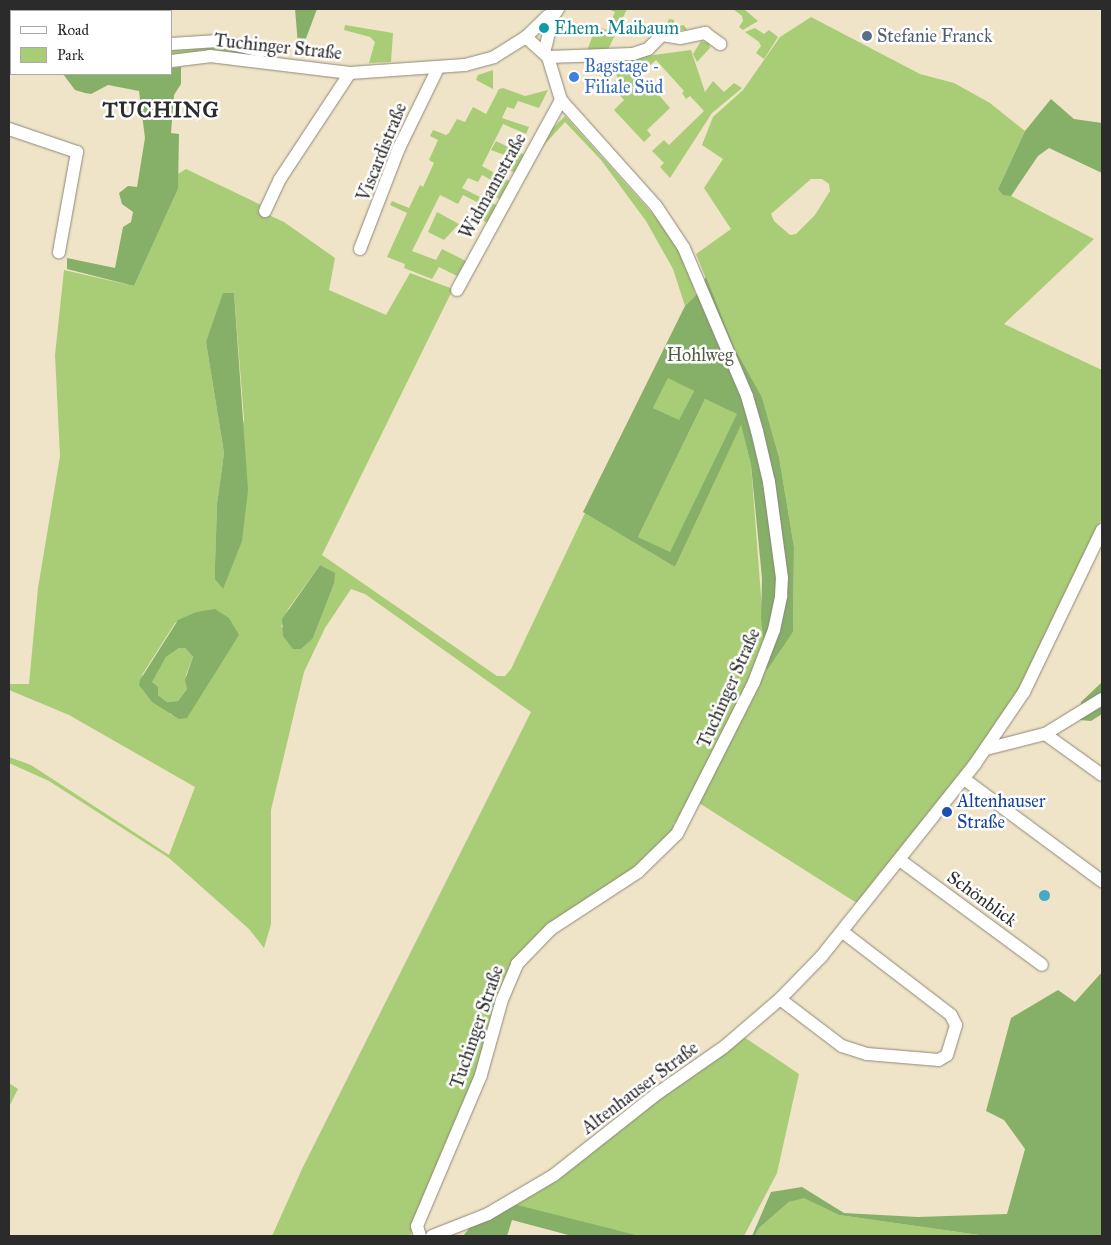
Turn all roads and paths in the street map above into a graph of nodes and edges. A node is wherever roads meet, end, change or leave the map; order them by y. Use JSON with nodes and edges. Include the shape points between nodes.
{"nodes":[{"id":1,"x":550,"y":12,"type":"edge"},
{"id":2,"x":526,"y":36,"type":"junction"},
{"id":3,"x":172,"y":44,"type":"edge"},
{"id":4,"x":720,"y":44,"type":"dead end"},
{"id":5,"x":262,"y":51,"type":"dead end"},
{"id":6,"x":546,"y":55,"type":"junction"},
{"id":7,"x":172,"y":61,"type":"edge"},
{"id":8,"x":438,"y":68,"type":"junction"},
{"id":9,"x":350,"y":73,"type":"junction"},
{"id":10,"x":561,"y":100,"type":"junction"},
{"id":11,"x":9,"y":129,"type":"edge"},
{"id":12,"x":265,"y":211,"type":"dead end"},
{"id":13,"x":360,"y":249,"type":"dead end"},
{"id":14,"x":59,"y":252,"type":"dead end"},
{"id":15,"x":457,"y":290,"type":"dead end"},
{"id":16,"x":1102,"y":530,"type":"edge"},
{"id":17,"x":1102,"y":699,"type":"edge"},
{"id":18,"x":1045,"y":734,"type":"junction"},
{"id":19,"x":986,"y":749,"type":"junction"},
{"id":20,"x":1102,"y":775,"type":"edge"},
{"id":21,"x":964,"y":779,"type":"junction"},
{"id":22,"x":900,"y":861,"type":"junction"},
{"id":23,"x":1102,"y":882,"type":"edge"},
{"id":24,"x":843,"y":932,"type":"junction"},
{"id":25,"x":1042,"y":965,"type":"dead end"},
{"id":26,"x":780,"y":999,"type":"junction"},
{"id":27,"x":420,"y":1236,"type":"edge"},
{"id":28,"x":432,"y":1236,"type":"edge"}],
"edges":[{"from":1,"to":2,"type":"street","name":"Tuchinger Straße"},
{"from":1,"to":6,"type":"street","name":"Tuchinger Straße"},
{"from":2,"to":6,"type":"street","name":"Tuchinger Straße"},
{"from":2,"to":8,"type":"street","name":"Tuchinger Straße","via":[[494,57],[465,66]]},
{"from":3,"to":5,"type":"street","name":"Tuchinger Straße","via":[[218,40]]},
{"from":4,"to":6,"type":"street","via":[[705,33],[680,38],[662,35],[648,49],[633,54]]},
{"from":6,"to":10,"type":"street","name":"Tuchinger Straße"},
{"from":7,"to":9,"type":"street","name":"Tuchinger Straße","via":[[210,56]]},
{"from":8,"to":9,"type":"street","name":"Tuchinger Straße"},
{"from":8,"to":13,"type":"street","name":"Viscardistraße","via":[[399,148]]},
{"from":9,"to":12,"type":"street","name":"Tuchinger Straße","via":[[280,179]]},
{"from":10,"to":15,"type":"street","name":"Widmannstraße"},
{"from":10,"to":27,"type":"street","name":"Tuchinger Straße","via":[[656,206],[684,248],[747,396],[757,431],[769,482],[782,578],[781,596],[772,638],[754,682],[677,834],[638,872],[551,929],[517,964],[502,1000],[481,1075],[418,1226]]},
{"from":11,"to":14,"type":"street","via":[[77,152]]},
{"from":16,"to":19,"type":"street","name":"Altenhauser Straße","via":[[1042,658]]},
{"from":17,"to":18,"type":"street"},
{"from":18,"to":19,"type":"street"},
{"from":18,"to":20,"type":"street"},
{"from":19,"to":21,"type":"street","name":"Altenhauser Straße"},
{"from":21,"to":22,"type":"street","name":"Altenhauser Straße"},
{"from":21,"to":23,"type":"street"},
{"from":22,"to":24,"type":"street","name":"Altenhauser Straße"},
{"from":22,"to":25,"type":"street","name":"Schönblick"},
{"from":24,"to":26,"type":"street","name":"Altenhauser Straße"},
{"from":24,"to":26,"type":"street","via":[[951,1015],[956,1025],[947,1055],[938,1060],[867,1054],[842,1046]]},
{"from":26,"to":28,"type":"street","name":"Altenhauser Straße","via":[[724,1047],[658,1093],[538,1186],[488,1214]]}]}
